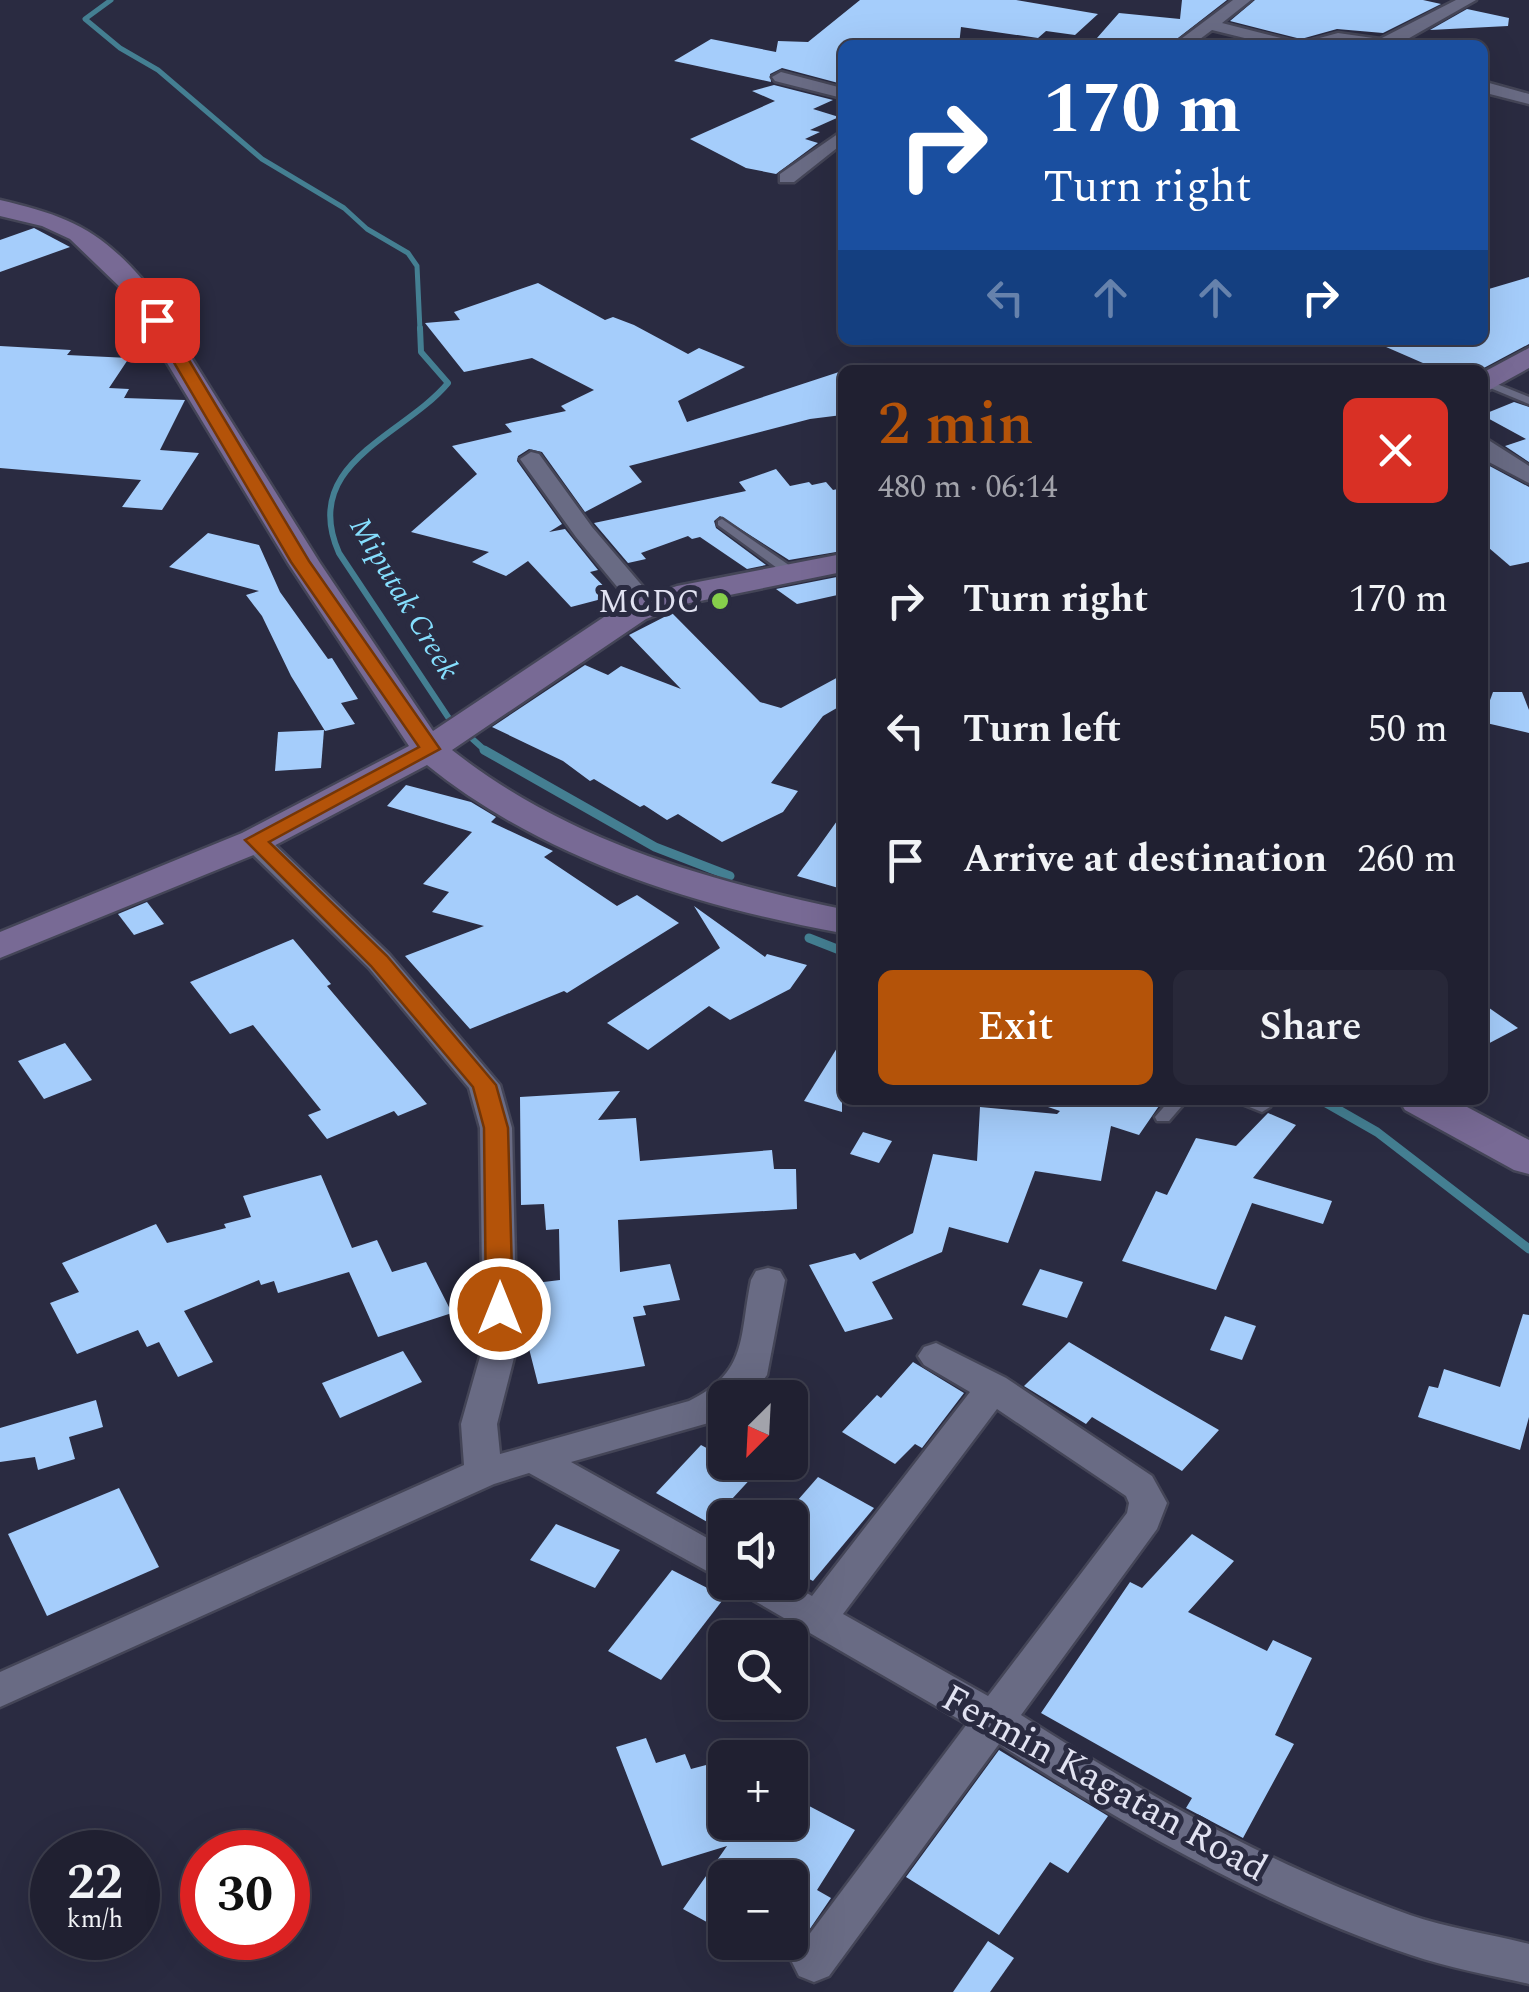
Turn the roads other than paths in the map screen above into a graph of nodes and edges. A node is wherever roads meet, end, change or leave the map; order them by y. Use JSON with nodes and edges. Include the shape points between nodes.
{"nodes":[{"id":1,"x":1243,"y":0,"type":"edge"},
{"id":2,"x":1468,"y":0,"type":"edge"},
{"id":3,"x":1207,"y":24,"type":"junction"},
{"id":4,"x":1187,"y":40,"type":"edge"},
{"id":5,"x":1273,"y":40,"type":"edge"},
{"id":6,"x":1329,"y":40,"type":"edge"},
{"id":7,"x":1354,"y":40,"type":"edge"},
{"id":8,"x":1394,"y":40,"type":"edge"},
{"id":9,"x":781,"y":77,"type":"dead end"},
{"id":10,"x":1488,"y":88,"type":"edge"},
{"id":11,"x":838,"y":92,"type":"edge"},
{"id":12,"x":1529,"y":99,"type":"edge"},
{"id":13,"x":838,"y":139,"type":"edge"},
{"id":14,"x":787,"y":178,"type":"dead end"},
{"id":15,"x":0,"y":208,"type":"edge"},
{"id":16,"x":1529,"y":356,"type":"edge"},
{"id":17,"x":1488,"y":383,"type":"edge"},
{"id":18,"x":1488,"y":386,"type":"edge"},
{"id":19,"x":1529,"y":401,"type":"edge"},
{"id":20,"x":1488,"y":449,"type":"edge"},
{"id":21,"x":531,"y":459,"type":"dead end"},
{"id":22,"x":1529,"y":476,"type":"edge"},
{"id":23,"x":722,"y":523,"type":"dead end"},
{"id":24,"x":838,"y":564,"type":"edge"},
{"id":25,"x":792,"y":573,"type":"junction"},
{"id":26,"x":647,"y":606,"type":"junction"},
{"id":27,"x":452,"y":733,"type":"junction"},
{"id":28,"x":255,"y":840,"type":"junction"},
{"id":29,"x":838,"y":920,"type":"edge"},
{"id":30,"x":0,"y":946,"type":"edge"},
{"id":31,"x":1175,"y":1105,"type":"edge"},
{"id":32,"x":1428,"y":1105,"type":"edge"},
{"id":33,"x":1163,"y":1118,"type":"dead end"},
{"id":34,"x":1529,"y":1159,"type":"edge"},
{"id":35,"x":768,"y":1280,"type":"dead end"},
{"id":36,"x":936,"y":1356,"type":"dead end"},
{"id":37,"x":744,"y":1380,"type":"edge"},
{"id":38,"x":992,"y":1388,"type":"junction"},
{"id":39,"x":708,"y":1408,"type":"edge"},
{"id":40,"x":533,"y":1458,"type":"junction"},
{"id":41,"x":483,"y":1472,"type":"junction"},
{"id":42,"x":708,"y":1556,"type":"edge"},
{"id":43,"x":786,"y":1600,"type":"edge"},
{"id":44,"x":817,"y":1618,"type":"junction"},
{"id":45,"x":0,"y":1690,"type":"edge"},
{"id":46,"x":995,"y":1720,"type":"junction"},
{"id":47,"x":814,"y":1962,"type":"dead end"},
{"id":48,"x":1529,"y":1964,"type":"edge"}],
"edges":[{"from":1,"to":3,"type":"street"},
{"from":2,"to":8,"type":"street"},
{"from":3,"to":4,"type":"street"},
{"from":3,"to":5,"type":"street"},
{"from":6,"to":7,"type":"street"},
{"from":9,"to":11,"type":"street"},
{"from":10,"to":12,"type":"street"},
{"from":13,"to":14,"type":"street"},
{"from":15,"to":27,"type":"main road","via":[[78,234],[123,274],[300,562]]},
{"from":16,"to":17,"type":"main road"},
{"from":18,"to":19,"type":"lane"},
{"from":20,"to":22,"type":"street"},
{"from":21,"to":26,"type":"street"},
{"from":23,"to":25,"type":"lane"},
{"from":24,"to":25,"type":"main road"},
{"from":25,"to":26,"type":"main road"},
{"from":26,"to":27,"type":"main road"},
{"from":27,"to":28,"type":"main road"},
{"from":27,"to":29,"type":"main road","via":[[480,789],[580,842],[708,886]]},
{"from":28,"to":30,"type":"main road"},
{"from":28,"to":41,"type":"street","via":[[379,961],[484,1085],[496,1128],[500,1346],[479,1424]]},
{"from":31,"to":33,"type":"lane"},
{"from":32,"to":34,"type":"main road"},
{"from":35,"to":37,"type":"street"},
{"from":36,"to":38,"type":"street"},
{"from":38,"to":44,"type":"street"},
{"from":38,"to":46,"type":"street","via":[[1138,1486],[1148,1502],[1144,1518]]},
{"from":39,"to":40,"type":"street"},
{"from":40,"to":41,"type":"street"},
{"from":40,"to":42,"type":"street"},
{"from":41,"to":45,"type":"street"},
{"from":43,"to":44,"type":"street","name":"Fermin Kagatan Road"},
{"from":44,"to":46,"type":"street","name":"Fermin Kagatan Road"},
{"from":46,"to":47,"type":"street"},
{"from":46,"to":48,"type":"street","name":"Fermin Kagatan Road","via":[[1092,1784],[1306,1894],[1414,1936]]}]}
